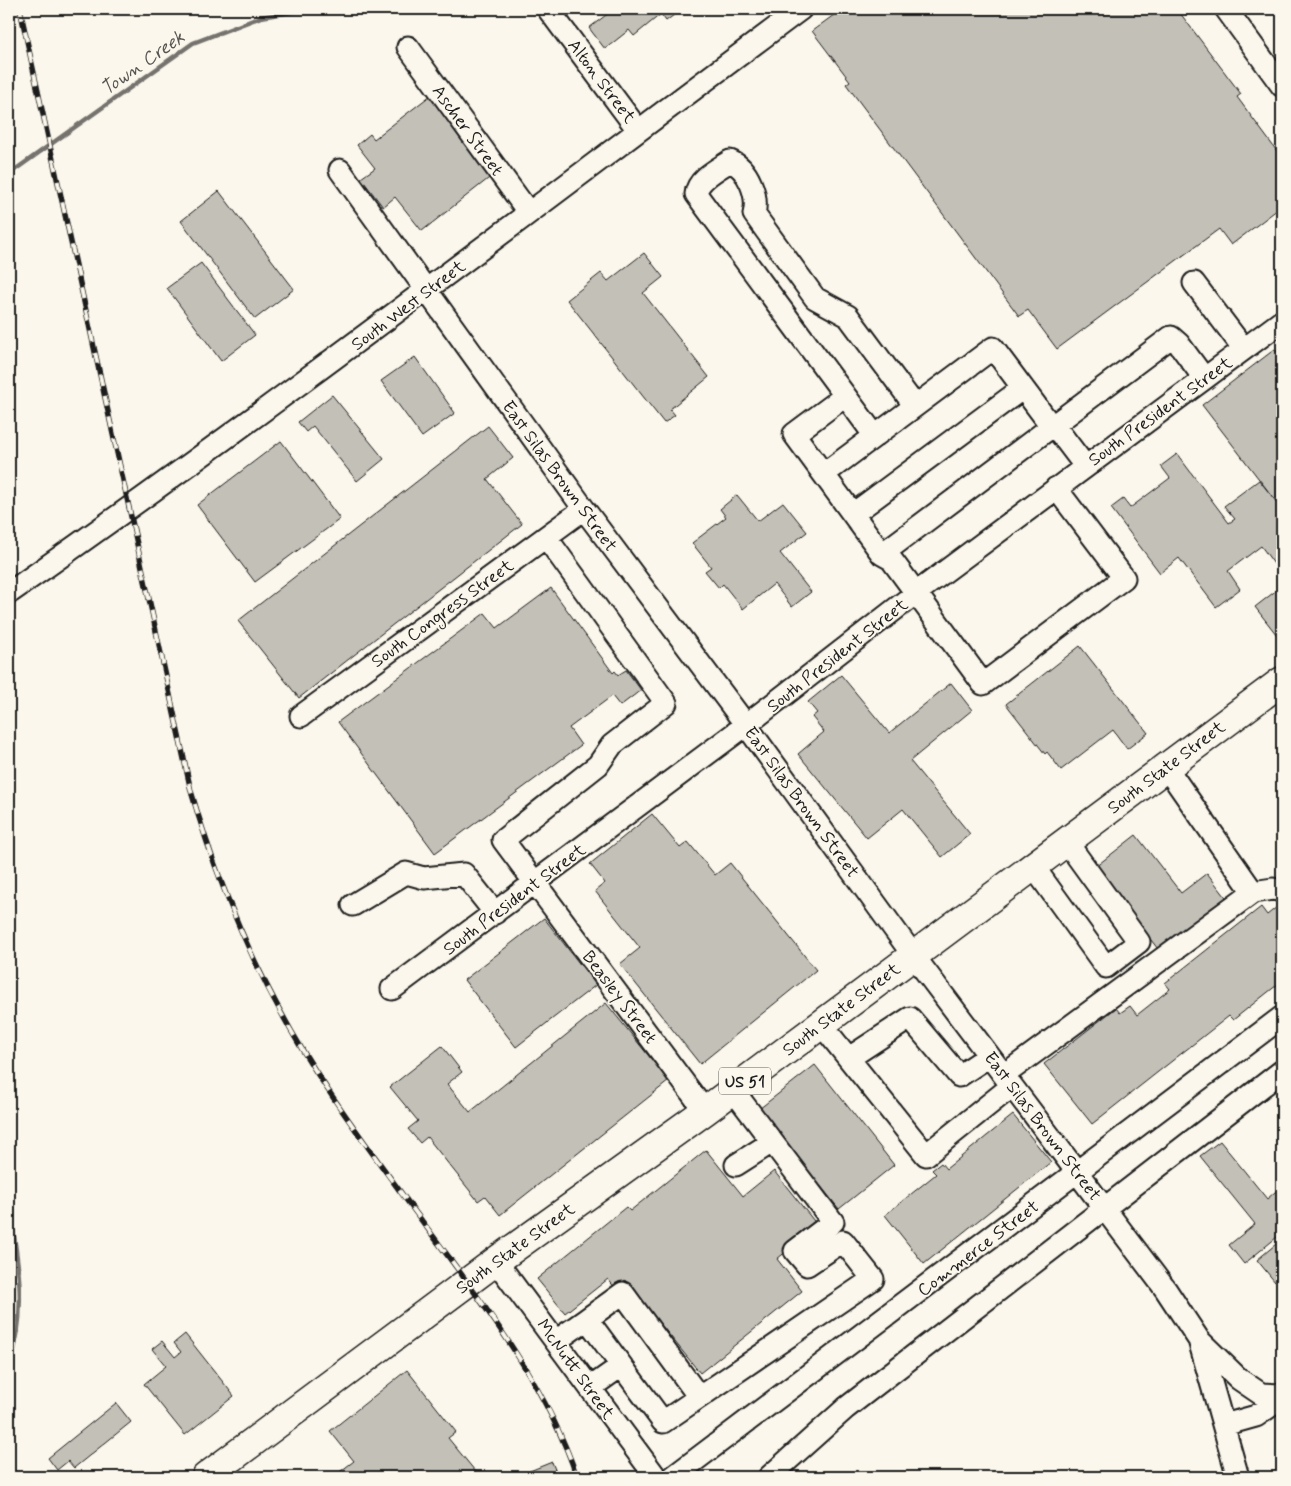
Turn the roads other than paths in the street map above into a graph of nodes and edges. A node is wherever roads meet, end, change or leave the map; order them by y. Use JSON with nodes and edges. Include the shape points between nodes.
{"nodes":[{"id":1,"x":548,"y":9,"type":"edge"},
{"id":2,"x":801,"y":9,"type":"edge"},
{"id":3,"x":1226,"y":9,"type":"edge"},
{"id":4,"x":408,"y":47,"type":"dead end"},
{"id":5,"x":1282,"y":86,"type":"edge"},
{"id":6,"x":638,"y":130,"type":"junction"},
{"id":7,"x":340,"y":170,"type":"dead end"},
{"id":8,"x":529,"y":213,"type":"junction"},
{"id":9,"x":1194,"y":283,"type":"dead end"},
{"id":10,"x":426,"y":292,"type":"junction"},
{"id":11,"x":1282,"y":321,"type":"edge"},
{"id":12,"x":1244,"y":349,"type":"junction"},
{"id":13,"x":1201,"y":381,"type":"junction"},
{"id":14,"x":1023,"y":388,"type":"junction"},
{"id":15,"x":845,"y":396,"type":"junction"},
{"id":16,"x":915,"y":406,"type":"junction"},
{"id":17,"x":1052,"y":427,"type":"junction"},
{"id":18,"x":875,"y":436,"type":"junction"},
{"id":19,"x":1082,"y":468,"type":"junction"},
{"id":20,"x":824,"y":474,"type":"junction"},
{"id":21,"x":1056,"y":488,"type":"junction"},
{"id":22,"x":584,"y":510,"type":"junction"},
{"id":23,"x":853,"y":514,"type":"junction"},
{"id":24,"x":546,"y":537,"type":"junction"},
{"id":25,"x":882,"y":554,"type":"junction"},
{"id":26,"x":9,"y":593,"type":"edge"},
{"id":27,"x":913,"y":595,"type":"junction"},
{"id":28,"x":1282,"y":680,"type":"edge"},
{"id":29,"x":300,"y":716,"type":"dead end"},
{"id":30,"x":746,"y":725,"type":"junction"},
{"id":31,"x":1166,"y":767,"type":"junction"},
{"id":32,"x":1066,"y":842,"type":"junction"},
{"id":33,"x":1033,"y":866,"type":"junction"},
{"id":34,"x":536,"y":884,"type":"junction"},
{"id":35,"x":1282,"y":891,"type":"edge"},
{"id":36,"x":1253,"y":892,"type":"junction"},
{"id":37,"x":354,"y":905,"type":"dead end"},
{"id":38,"x":495,"y":913,"type":"junction"},
{"id":39,"x":913,"y":955,"type":"junction"},
{"id":40,"x":392,"y":989,"type":"dead end"},
{"id":41,"x":1282,"y":1018,"type":"edge"},
{"id":42,"x":821,"y":1024,"type":"junction"},
{"id":43,"x":989,"y":1056,"type":"junction"},
{"id":44,"x":849,"y":1058,"type":"junction"},
{"id":45,"x":1282,"y":1071,"type":"edge"},
{"id":46,"x":1008,"y":1081,"type":"junction"},
{"id":47,"x":734,"y":1090,"type":"junction"},
{"id":48,"x":704,"y":1111,"type":"junction"},
{"id":49,"x":772,"y":1142,"type":"junction"},
{"id":50,"x":736,"y":1165,"type":"dead end"},
{"id":51,"x":1079,"y":1172,"type":"junction"},
{"id":52,"x":1106,"y":1209,"type":"junction"},
{"id":53,"x":496,"y":1261,"type":"junction"},
{"id":54,"x":587,"y":1318,"type":"junction"},
{"id":55,"x":1199,"y":1340,"type":"junction"},
{"id":56,"x":556,"y":1341,"type":"junction"},
{"id":57,"x":622,"y":1366,"type":"junction"},
{"id":58,"x":590,"y":1388,"type":"junction"},
{"id":59,"x":699,"y":1397,"type":"junction"},
{"id":60,"x":1282,"y":1397,"type":"edge"},
{"id":61,"x":1224,"y":1425,"type":"junction"},
{"id":62,"x":206,"y":1477,"type":"edge"},
{"id":63,"x":656,"y":1477,"type":"edge"},
{"id":64,"x":672,"y":1477,"type":"edge"},
{"id":65,"x":769,"y":1477,"type":"edge"},
{"id":66,"x":1238,"y":1477,"type":"edge"}],
"edges":[{"from":1,"to":6,"type":"street","name":"Alton Street"},
{"from":2,"to":6,"type":"street","name":"South West Street"},
{"from":3,"to":5,"type":"street"},
{"from":4,"to":8,"type":"street","name":"Ascher Street"},
{"from":6,"to":8,"type":"street","name":"South West Street"},
{"from":7,"to":10,"type":"street","name":"East Silas Brown Street"},
{"from":8,"to":10,"type":"street","name":"South West Street"},
{"from":9,"to":12,"type":"street"},
{"from":10,"to":22,"type":"street","name":"East Silas Brown Street"},
{"from":10,"to":26,"type":"street","name":"South West Street"},
{"from":11,"to":12,"type":"street","name":"South President Street"},
{"from":12,"to":13,"type":"street","name":"South President Street"},
{"from":13,"to":17,"type":"street","via":[[1179,344],[1167,340]]},
{"from":13,"to":19,"type":"street","name":"South President Street"},
{"from":14,"to":16,"type":"street","via":[[993,348]]},
{"from":14,"to":17,"type":"street"},
{"from":14,"to":23,"type":"street"},
{"from":15,"to":16,"type":"street","via":[[696,194],[699,184],[730,161],[748,177],[757,203],[754,214],[816,298],[848,316]]},
{"from":15,"to":18,"type":"street"},
{"from":15,"to":20,"type":"street","via":[[794,434]]},
{"from":16,"to":18,"type":"street"},
{"from":17,"to":19,"type":"street","via":[[1060,433]]},
{"from":17,"to":25,"type":"street"},
{"from":18,"to":20,"type":"street"},
{"from":19,"to":21,"type":"street","name":"South President Street"},
{"from":20,"to":23,"type":"street"},
{"from":21,"to":27,"type":"street","name":"South President Street"},
{"from":21,"to":27,"type":"street","via":[[1124,578],[983,684]]},
{"from":22,"to":24,"type":"street","name":"South Congress Street"},
{"from":22,"to":30,"type":"street","name":"East Silas Brown Street"},
{"from":23,"to":25,"type":"street"},
{"from":24,"to":29,"type":"street","name":"South Congress Street"},
{"from":24,"to":34,"type":"street","name":"Beasley Street","via":[[666,703],[612,745],[598,765],[503,840]]},
{"from":25,"to":27,"type":"street","via":[[891,559]]},
{"from":27,"to":30,"type":"street","name":"South President Street"},
{"from":28,"to":31,"type":"main road","name":"South State Street","number":"US 51"},
{"from":30,"to":34,"type":"street","name":"South President Street"},
{"from":30,"to":39,"type":"street","name":"East Silas Brown Street"},
{"from":31,"to":32,"type":"main road","name":"South State Street","number":"US 51"},
{"from":31,"to":36,"type":"street"},
{"from":32,"to":33,"type":"main road","name":"South State Street","number":"US 51"},
{"from":32,"to":33,"type":"street","via":[[1138,942],[1106,967]]},
{"from":33,"to":39,"type":"main road","name":"South State Street","number":"US 51"},
{"from":34,"to":38,"type":"street","name":"South President Street"},
{"from":34,"to":48,"type":"street","name":"Beasley Street"},
{"from":35,"to":36,"type":"street"},
{"from":36,"to":46,"type":"street"},
{"from":37,"to":38,"type":"street","via":[[406,873],[424,878],[464,874]]},
{"from":38,"to":40,"type":"street","name":"South President Street"},
{"from":39,"to":42,"type":"main road","name":"South State Street","number":"US 51"},
{"from":39,"to":43,"type":"street","name":"East Silas Brown Street"},
{"from":41,"to":51,"type":"street","name":"Commerce Street"},
{"from":42,"to":44,"type":"street"},
{"from":42,"to":47,"type":"main road","name":"South State Street","number":"US 51"},
{"from":43,"to":44,"type":"street","via":[[959,1076],[910,1018]]},
{"from":43,"to":46,"type":"street","name":"East Silas Brown Street"},
{"from":44,"to":46,"type":"street","via":[[926,1155]]},
{"from":45,"to":52,"type":"street"},
{"from":46,"to":51,"type":"street","name":"East Silas Brown Street"},
{"from":47,"to":48,"type":"main road","name":"South State Street","number":"US 51"},
{"from":47,"to":49,"type":"street"},
{"from":48,"to":53,"type":"main road","name":"South State Street","number":"US 51"},
{"from":49,"to":50,"type":"street"},
{"from":49,"to":59,"type":"street","via":[[833,1222],[795,1251],[807,1266],[843,1240],[873,1280]]},
{"from":51,"to":52,"type":"street","name":"East Silas Brown Street"},
{"from":51,"to":64,"type":"street","name":"Commerce Street"},
{"from":52,"to":55,"type":"street","name":"East Silas Brown Street"},
{"from":52,"to":65,"type":"street","via":[[846,1408]]},
{"from":53,"to":56,"type":"street","name":"McNutt Street"},
{"from":53,"to":62,"type":"main road","name":"South State Street","number":"US 51"},
{"from":54,"to":56,"type":"street"},
{"from":54,"to":57,"type":"street"},
{"from":54,"to":59,"type":"street","via":[[623,1293]]},
{"from":55,"to":60,"type":"street","via":[[1261,1394]]},
{"from":55,"to":61,"type":"street","name":"East Silas Brown Street"},
{"from":56,"to":58,"type":"street","name":"McNutt Street"},
{"from":57,"to":58,"type":"street"},
{"from":57,"to":59,"type":"street","via":[[663,1422]]},
{"from":58,"to":63,"type":"street","name":"McNutt Street"},
{"from":60,"to":61,"type":"street","via":[[1256,1416]]},
{"from":61,"to":66,"type":"street","name":"East Silas Brown Street"}]}
